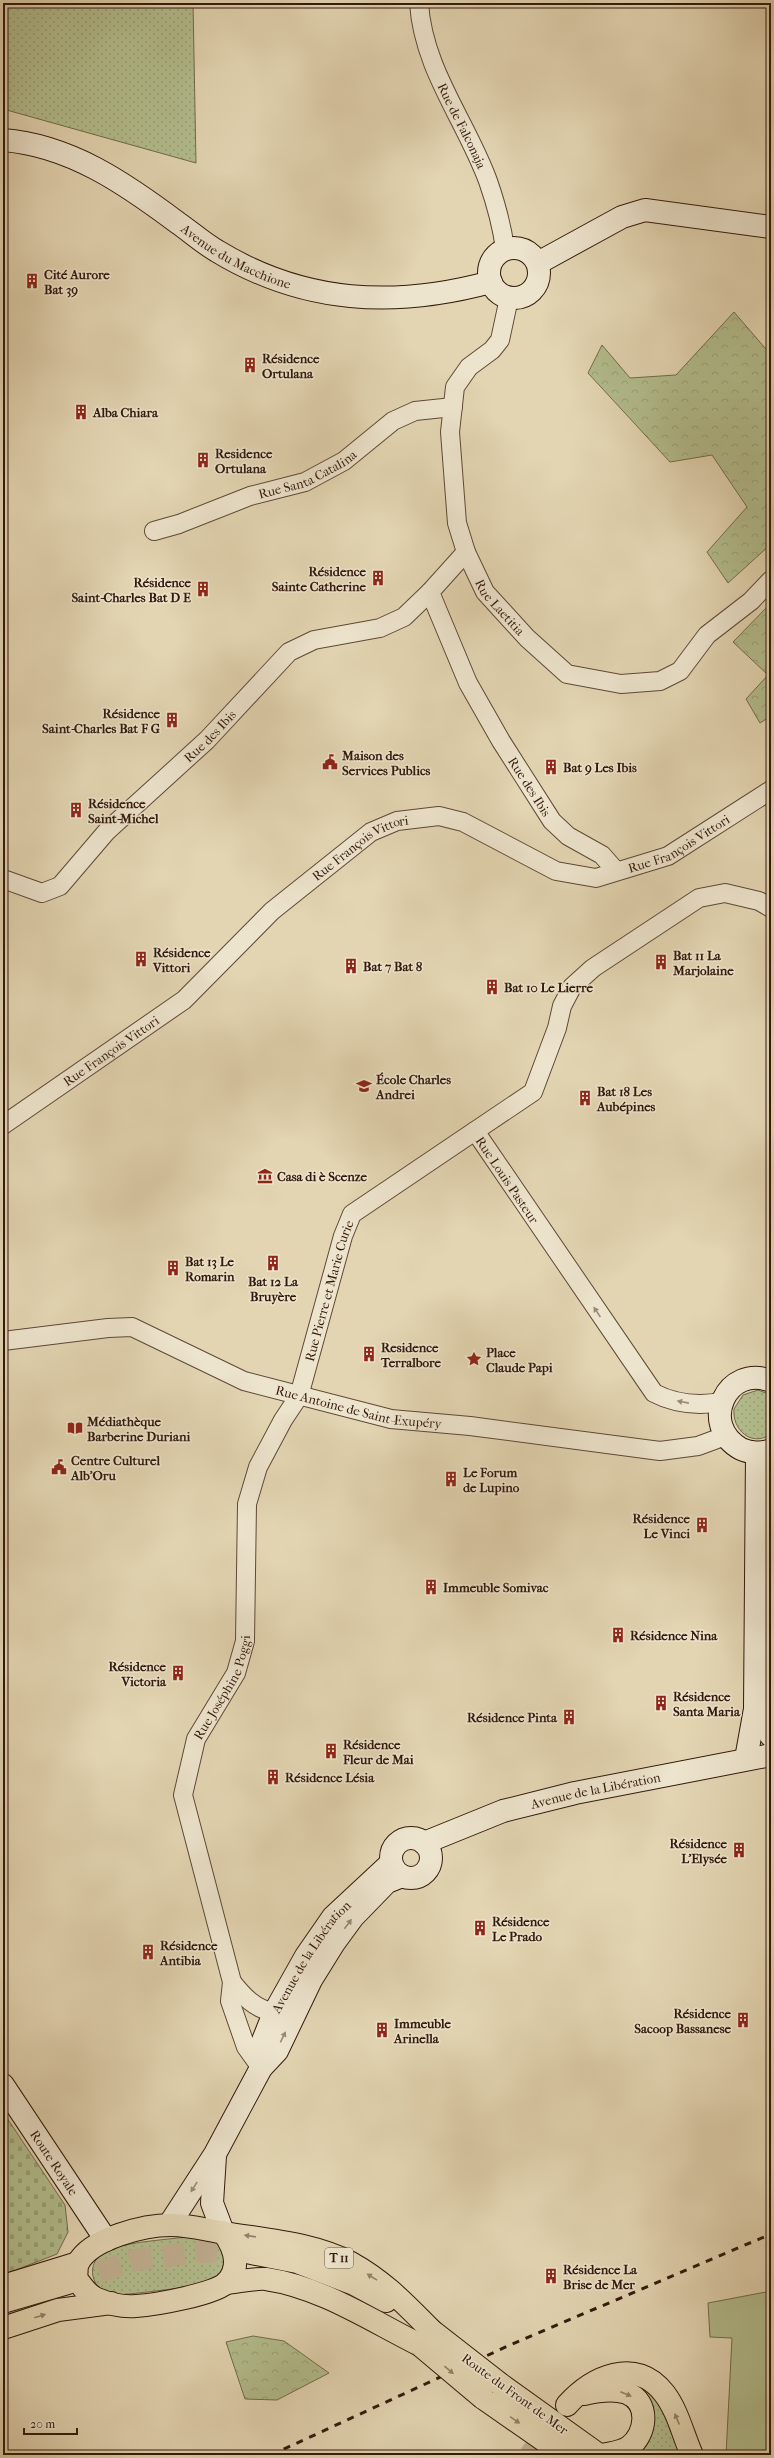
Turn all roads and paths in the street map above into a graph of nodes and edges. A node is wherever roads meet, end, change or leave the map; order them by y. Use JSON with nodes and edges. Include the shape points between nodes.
{"nodes":[{"id":1,"x":419,"y":3,"type":"edge"},
{"id":2,"x":3,"y":140,"type":"edge"},
{"id":3,"x":771,"y":227,"type":"edge"},
{"id":4,"x":505,"y":250,"type":"junction"},
{"id":5,"x":538,"y":263,"type":"junction"},
{"id":6,"x":491,"y":282,"type":"junction"},
{"id":7,"x":509,"y":298,"type":"junction"},
{"id":8,"x":453,"y":407,"type":"junction"},
{"id":9,"x":154,"y":531,"type":"dead end"},
{"id":10,"x":466,"y":552,"type":"junction"},
{"id":11,"x":771,"y":580,"type":"edge"},
{"id":12,"x":430,"y":592,"type":"junction"},
{"id":13,"x":771,"y":790,"type":"edge"},
{"id":14,"x":616,"y":871,"type":"junction"},
{"id":15,"x":3,"y":879,"type":"edge"},
{"id":16,"x":771,"y":908,"type":"edge"},
{"id":17,"x":3,"y":1125,"type":"edge"},
{"id":18,"x":475,"y":1131,"type":"junction"},
{"id":19,"x":3,"y":1341,"type":"edge"},
{"id":20,"x":771,"y":1381,"type":"edge"},
{"id":21,"x":299,"y":1396,"type":"junction"},
{"id":22,"x":722,"y":1402,"type":"junction"},
{"id":23,"x":725,"y":1436,"type":"junction"},
{"id":24,"x":764,"y":1451,"type":"edge"},
{"id":25,"x":755,"y":1709,"type":"junction"},
{"id":26,"x":771,"y":1736,"type":"edge"},
{"id":27,"x":771,"y":1755,"type":"edge"},
{"id":28,"x":746,"y":1759,"type":"junction"},
{"id":29,"x":424,"y":1843,"type":"junction"},
{"id":30,"x":397,"y":1870,"type":"junction"},
{"id":31,"x":232,"y":1982,"type":"junction"},
{"id":32,"x":264,"y":2009,"type":"junction"},
{"id":33,"x":237,"y":2020,"type":"junction"},
{"id":34,"x":261,"y":2068,"type":"junction"},
{"id":35,"x":3,"y":2085,"type":"edge"},
{"id":36,"x":215,"y":2154,"type":"junction"},
{"id":37,"x":169,"y":2225,"type":"junction"},
{"id":38,"x":223,"y":2232,"type":"junction"},
{"id":39,"x":106,"y":2240,"type":"junction"},
{"id":40,"x":252,"y":2258,"type":"tunnel mouth"},
{"id":41,"x":78,"y":2263,"type":"junction"},
{"id":42,"x":226,"y":2284,"type":"junction"},
{"id":43,"x":3,"y":2286,"type":"edge"},
{"id":44,"x":3,"y":2302,"type":"edge"},
{"id":45,"x":111,"y":2303,"type":"junction"},
{"id":46,"x":3,"y":2312,"type":"edge"},
{"id":47,"x":3,"y":2328,"type":"edge"},
{"id":48,"x":426,"y":2338,"type":"junction"},
{"id":49,"x":565,"y":2455,"type":"edge"},
{"id":50,"x":599,"y":2455,"type":"edge"},
{"id":51,"x":602,"y":2455,"type":"edge"},
{"id":52,"x":692,"y":2455,"type":"edge"}],
"edges":[{"from":1,"to":4,"type":"street","name":"Rue de Falconaja","via":[[420,21],[440,82],[488,180],[501,224]]},
{"from":2,"to":6,"type":"main road","name":"Avenue du Macchione","via":[[21,141],[90,165],[138,194],[217,251],[268,276],[322,294],[374,299],[459,290]]},
{"from":3,"to":5,"type":"main road","via":[[645,210],[622,217]]},
{"from":4,"to":5,"type":"main road","via":[[524,250]]},
{"from":4,"to":6,"type":"main road","via":[[491,263]]},
{"from":5,"to":7,"type":"main road","via":[[538,283],[532,291],[517,298]]},
{"from":6,"to":7,"type":"main road","via":[[501,294]]},
{"from":7,"to":8,"type":"street","name":"Rue Laetitia","via":[[500,340],[492,350],[468,367],[455,387]]},
{"from":8,"to":9,"type":"street","name":"Rue Santa Catalina","via":[[415,411],[393,421],[344,461],[305,482],[250,496]]},
{"from":8,"to":10,"type":"street","name":"Rue Laetitia","via":[[450,432],[457,523]]},
{"from":10,"to":11,"type":"street","name":"Rue Laetitia","via":[[485,592],[527,638],[567,674],[621,684],[660,681],[680,671],[707,635],[751,601]]},
{"from":10,"to":12,"type":"street","name":"Rue des Ibis"},
{"from":12,"to":14,"type":"street","name":"Rue des Ibis","via":[[468,683],[552,821],[568,836],[602,856]]},
{"from":12,"to":15,"type":"street","name":"Rue des Ibis","via":[[404,617],[380,628],[314,640],[289,652],[207,740],[107,831],[60,886],[42,893]]},
{"from":13,"to":14,"type":"street","name":"Rue François Vittori","via":[[668,856]]},
{"from":14,"to":17,"type":"street","name":"Rue François Vittori","via":[[596,878],[556,871],[463,822],[418,817],[397,821],[359,840],[272,911],[184,1000]]},
{"from":16,"to":18,"type":"street","name":"Rue Louis Pasteur","via":[[759,901],[726,893],[698,898],[593,968],[572,986],[562,1006],[557,1028],[533,1092]]},
{"from":18,"to":21,"type":"street","name":"Rue Pierre et Marie Curie","via":[[352,1214],[343,1236]]},
{"from":22,"to":18,"type":"street","name":"Rue Louis Pasteur","one_way":true,"via":[[702,1406],[663,1398],[654,1393],[540,1230]]},
{"from":19,"to":21,"type":"street","name":"Rue Antoine de Saint-Exupéry","via":[[132,1327],[212,1368],[244,1381]]},
{"from":20,"to":22,"type":"main road","via":[[754,1378],[744,1380],[727,1392]]},
{"from":21,"to":23,"type":"street","name":"Rue Antoine de Saint-Exupéry","via":[[391,1419],[470,1426],[660,1451],[698,1446]]},
{"from":21,"to":31,"type":"street","name":"Rue Joséphine Poggi","via":[[258,1467],[247,1504],[245,1641],[236,1673],[196,1739],[183,1795]]},
{"from":22,"to":23,"type":"main road","via":[[719,1414]]},
{"from":23,"to":24,"type":"main road","via":[[745,1451]]},
{"from":24,"to":25,"type":"main road"},
{"from":25,"to":26,"type":"main road"},
{"from":25,"to":28,"type":"main road"},
{"from":27,"to":28,"type":"main road","name":"Avenue de la Libération"},
{"from":28,"to":29,"type":"main road","name":"Avenue de la Libération","via":[[575,1793],[503,1811]]},
{"from":29,"to":30,"type":"main road","via":[[413,1838],[400,1840],[392,1850]]},
{"from":29,"to":30,"type":"main road","via":[[430,1854],[428,1867],[418,1876]]},
{"from":30,"to":32,"type":"main road","name":"Avenue de la Libération","via":[[332,1917]]},
{"from":34,"to":30,"type":"main road","name":"Avenue de la Libération","one_way":true,"via":[[277,2051],[311,1980],[334,1942],[353,1917]]},
{"from":31,"to":32,"type":"street","name":"Rue Joséphine Poggi","via":[[247,2001]]},
{"from":31,"to":33,"type":"street","name":"Rue Joséphine Poggi","via":[[230,2001]]},
{"from":32,"to":33,"type":"street"},
{"from":32,"to":34,"type":"main road","name":"Avenue de la Libération"},
{"from":33,"to":34,"type":"street","name":"Rue Joséphine Poggi","via":[[246,2047]]},
{"from":34,"to":36,"type":"main road","name":"Avenue de la Libération"},
{"from":35,"to":39,"type":"main road","name":"Route Royale"},
{"from":36,"to":37,"type":"main road","name":"Avenue de la Libération","one_way":true},
{"from":36,"to":38,"type":"main road","name":"Avenue de la Libération","via":[[212,2203]]},
{"from":37,"to":38,"type":"main road","name":"Route du Front de Mer","via":[[196,2225]]},
{"from":37,"to":39,"type":"main road","name":"Route du Front de Mer","via":[[134,2230]]},
{"from":38,"to":42,"type":"main road","via":[[232,2244],[235,2255],[234,2273]]},
{"from":48,"to":38,"type":"main road","name":"Route du Front de Mer","number":"T 11","one_way":true,"via":[[388,2287],[350,2263],[286,2242]]},
{"from":39,"to":41,"type":"main road","name":"Route du Front de Mer","via":[[90,2248]]},
{"from":40,"to":48,"type":"main road","name":"Route du Front de Mer","number":"T 11","via":[[297,2262],[354,2284],[394,2306]]},
{"from":41,"to":43,"type":"main road"},
{"from":41,"to":45,"type":"main road","via":[[76,2278],[85,2291]]},
{"from":42,"to":45,"type":"main road","name":"Route du Front de Mer","via":[[192,2297],[136,2306]]},
{"from":42,"to":48,"type":"main road","name":"Route du Front de Mer","number":"T 11","via":[[264,2279],[300,2287]]},
{"from":44,"to":46,"type":"main road","via":[[69,2288]]},
{"from":47,"to":45,"type":"main road","one_way":true,"via":[[58,2310]]},
{"from":48,"to":49,"type":"main road","name":"Route du Front de Mer","number":"T 11","one_way":true,"bridge":true,"via":[[483,2398]]},
{"from":48,"to":50,"type":"main road","name":"Route du Front de Mer","number":"T 11","bridge":true,"via":[[500,2384]]},
{"from":52,"to":51,"type":"main road","one_way":true,"via":[[664,2393],[643,2376],[620,2373],[599,2378],[571,2400],[616,2390],[627,2393],[640,2404],[644,2422],[641,2433],[628,2447]]}]}
